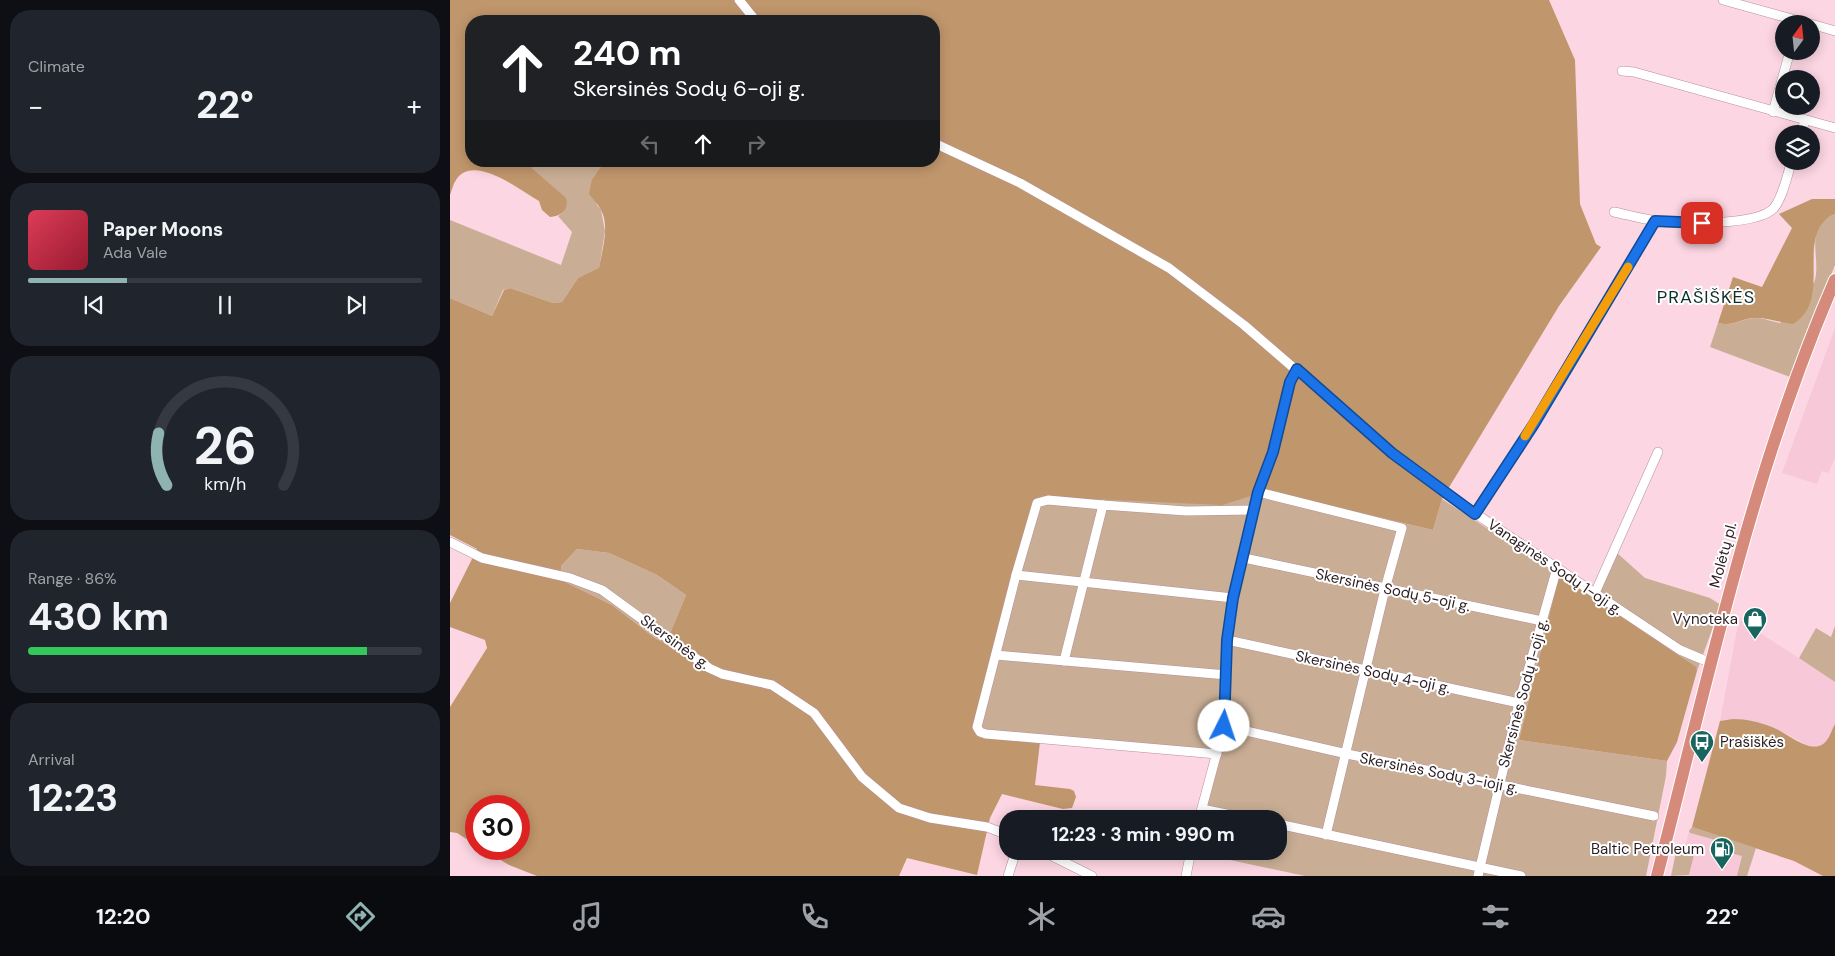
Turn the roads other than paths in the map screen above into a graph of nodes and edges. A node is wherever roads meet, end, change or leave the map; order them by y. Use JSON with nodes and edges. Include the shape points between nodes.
{"nodes":[{"id":1,"x":739,"y":0,"type":"edge"},
{"id":2,"x":1723,"y":0,"type":"edge"},
{"id":3,"x":751,"y":15,"type":"edge"},
{"id":4,"x":1775,"y":15,"type":"edge"},
{"id":5,"x":1820,"y":27,"type":"edge"},
{"id":6,"x":1835,"y":31,"type":"edge"},
{"id":7,"x":1787,"y":60,"type":"edge"},
{"id":8,"x":1622,"y":71,"type":"dead end"},
{"id":9,"x":1773,"y":112,"type":"junction"},
{"id":10,"x":1806,"y":120,"type":"junction"},
{"id":11,"x":1804,"y":125,"type":"edge"},
{"id":12,"x":1835,"y":128,"type":"edge"},
{"id":13,"x":940,"y":146,"type":"edge"},
{"id":14,"x":1789,"y":170,"type":"edge"},
{"id":15,"x":1614,"y":212,"type":"dead end"},
{"id":16,"x":1655,"y":221,"type":"junction"},
{"id":17,"x":1835,"y":280,"type":"edge"},
{"id":18,"x":1835,"y":301,"type":"edge"},
{"id":19,"x":1297,"y":369,"type":"junction"},
{"id":20,"x":1658,"y":452,"type":"dead end"},
{"id":21,"x":1258,"y":492,"type":"junction"},
{"id":22,"x":1103,"y":505,"type":"junction"},
{"id":23,"x":1254,"y":510,"type":"junction"},
{"id":24,"x":1475,"y":514,"type":"junction"},
{"id":25,"x":450,"y":542,"type":"edge"},
{"id":26,"x":1244,"y":558,"type":"junction"},
{"id":27,"x":1557,"y":568,"type":"junction"},
{"id":28,"x":1016,"y":575,"type":"junction"},
{"id":29,"x":1082,"y":582,"type":"junction"},
{"id":30,"x":1385,"y":588,"type":"junction"},
{"id":31,"x":1595,"y":593,"type":"junction"},
{"id":32,"x":1233,"y":598,"type":"junction"},
{"id":33,"x":1542,"y":621,"type":"junction"},
{"id":34,"x":1227,"y":640,"type":"junction"},
{"id":35,"x":996,"y":655,"type":"junction"},
{"id":36,"x":1064,"y":662,"type":"junction"},
{"id":37,"x":1711,"y":663,"type":"junction"},
{"id":38,"x":1367,"y":671,"type":"junction"},
{"id":39,"x":1227,"y":675,"type":"junction"},
{"id":40,"x":1519,"y":703,"type":"junction"},
{"id":41,"x":1224,"y":726,"type":"junction"},
{"id":42,"x":1217,"y":754,"type":"junction"},
{"id":43,"x":1347,"y":754,"type":"junction"},
{"id":44,"x":1500,"y":785,"type":"junction"},
{"id":45,"x":1202,"y":809,"type":"joint"},
{"id":46,"x":1207,"y":810,"type":"edge"},
{"id":47,"x":1654,"y":816,"type":"dead end"},
{"id":48,"x":1287,"y":826,"type":"edge"},
{"id":49,"x":999,"y":831,"type":"edge"},
{"id":50,"x":1326,"y":835,"type":"junction"},
{"id":51,"x":1013,"y":860,"type":"edge"},
{"id":52,"x":1060,"y":860,"type":"edge"},
{"id":53,"x":1189,"y":860,"type":"edge"},
{"id":54,"x":1479,"y":872,"type":"edge"},
{"id":55,"x":1008,"y":876,"type":"edge"},
{"id":56,"x":1092,"y":876,"type":"edge"},
{"id":57,"x":1186,"y":876,"type":"edge"},
{"id":58,"x":1521,"y":876,"type":"edge"},
{"id":59,"x":1658,"y":876,"type":"edge"},
{"id":60,"x":1666,"y":876,"type":"edge"}],
"edges":[{"from":1,"to":3,"type":"street"},
{"from":2,"to":4,"type":"street"},
{"from":5,"to":6,"type":"street"},
{"from":7,"to":9,"type":"street"},
{"from":8,"to":9,"type":"street"},
{"from":9,"to":10,"type":"street"},
{"from":10,"to":11,"type":"street"},
{"from":10,"to":12,"type":"street"},
{"from":13,"to":19,"type":"street","name":"Vanaginės Sodų 1-oji g.","via":[[1020,183],[1169,268]]},
{"from":14,"to":16,"type":"street","via":[[1771,211],[1735,221]]},
{"from":15,"to":16,"type":"street"},
{"from":16,"to":24,"type":"street","via":[[1534,424]]},
{"from":17,"to":37,"type":"highway","name":"Molėtų pl.","via":[[1767,462]]},
{"from":18,"to":60,"type":"highway","name":"Molėtų pl.","via":[[1794,407],[1754,534]]},
{"from":19,"to":21,"type":"street","via":[[1290,382],[1273,452]]},
{"from":19,"to":24,"type":"street","name":"Vanaginės Sodų 1-oji g.","via":[[1392,453]]},
{"from":20,"to":31,"type":"street"},
{"from":21,"to":23,"type":"street"},
{"from":21,"to":30,"type":"street","via":[[1402,528]]},
{"from":22,"to":23,"type":"street","via":[[1186,511]]},
{"from":22,"to":28,"type":"street","via":[[1048,500],[1037,503]]},
{"from":22,"to":29,"type":"street"},
{"from":23,"to":26,"type":"street"},
{"from":24,"to":27,"type":"street","name":"Vanaginės Sodų 1-oji g."},
{"from":25,"to":49,"type":"street","name":"Skersinės g.","via":[[482,558],[570,578],[602,590],[709,668],[772,685],[814,713],[862,777],[899,808],[930,818],[987,826]]},
{"from":26,"to":30,"type":"street","name":"Skersinės Sodų 5-oji g."},
{"from":26,"to":32,"type":"street"},
{"from":27,"to":31,"type":"street","name":"Vanaginės Sodų 1-oji g."},
{"from":27,"to":33,"type":"street","name":"Skersinės Sodų 1-oji g."},
{"from":28,"to":29,"type":"street"},
{"from":28,"to":35,"type":"street"},
{"from":29,"to":32,"type":"street"},
{"from":29,"to":36,"type":"street"},
{"from":30,"to":33,"type":"street","name":"Skersinės Sodų 5-oji g."},
{"from":30,"to":38,"type":"street"},
{"from":31,"to":37,"type":"street","name":"Vanaginės Sodų 1-oji g.","via":[[1680,650]]},
{"from":32,"to":34,"type":"street"},
{"from":33,"to":40,"type":"street","name":"Skersinės Sodų 1-oji g."},
{"from":34,"to":38,"type":"street","name":"Skersinės Sodų 4-oji g."},
{"from":34,"to":39,"type":"street"},
{"from":35,"to":36,"type":"street"},
{"from":35,"to":42,"type":"street","via":[[977,727],[980,732]]},
{"from":36,"to":39,"type":"street"},
{"from":37,"to":59,"type":"highway","name":"Molėtų pl."},
{"from":38,"to":40,"type":"street","name":"Skersinės Sodų 4-oji g."},
{"from":38,"to":43,"type":"street"},
{"from":39,"to":41,"type":"street"},
{"from":40,"to":44,"type":"street","name":"Skersinės Sodų 1-oji g."},
{"from":41,"to":42,"type":"street"},
{"from":41,"to":43,"type":"street","name":"Skersinės Sodų 3-ioji g."},
{"from":42,"to":45,"type":"street"},
{"from":43,"to":44,"type":"street","name":"Skersinės Sodų 3-ioji g."},
{"from":43,"to":50,"type":"street"},
{"from":44,"to":47,"type":"street","name":"Skersinės Sodų 3-ioji g."},
{"from":44,"to":54,"type":"street","name":"Skersinės Sodų 1-oji g."},
{"from":45,"to":46,"type":"street"},
{"from":48,"to":50,"type":"street"},
{"from":50,"to":54,"type":"street"},
{"from":51,"to":55,"type":"street"},
{"from":52,"to":56,"type":"street"},
{"from":53,"to":57,"type":"street"},
{"from":54,"to":58,"type":"street"}]}
